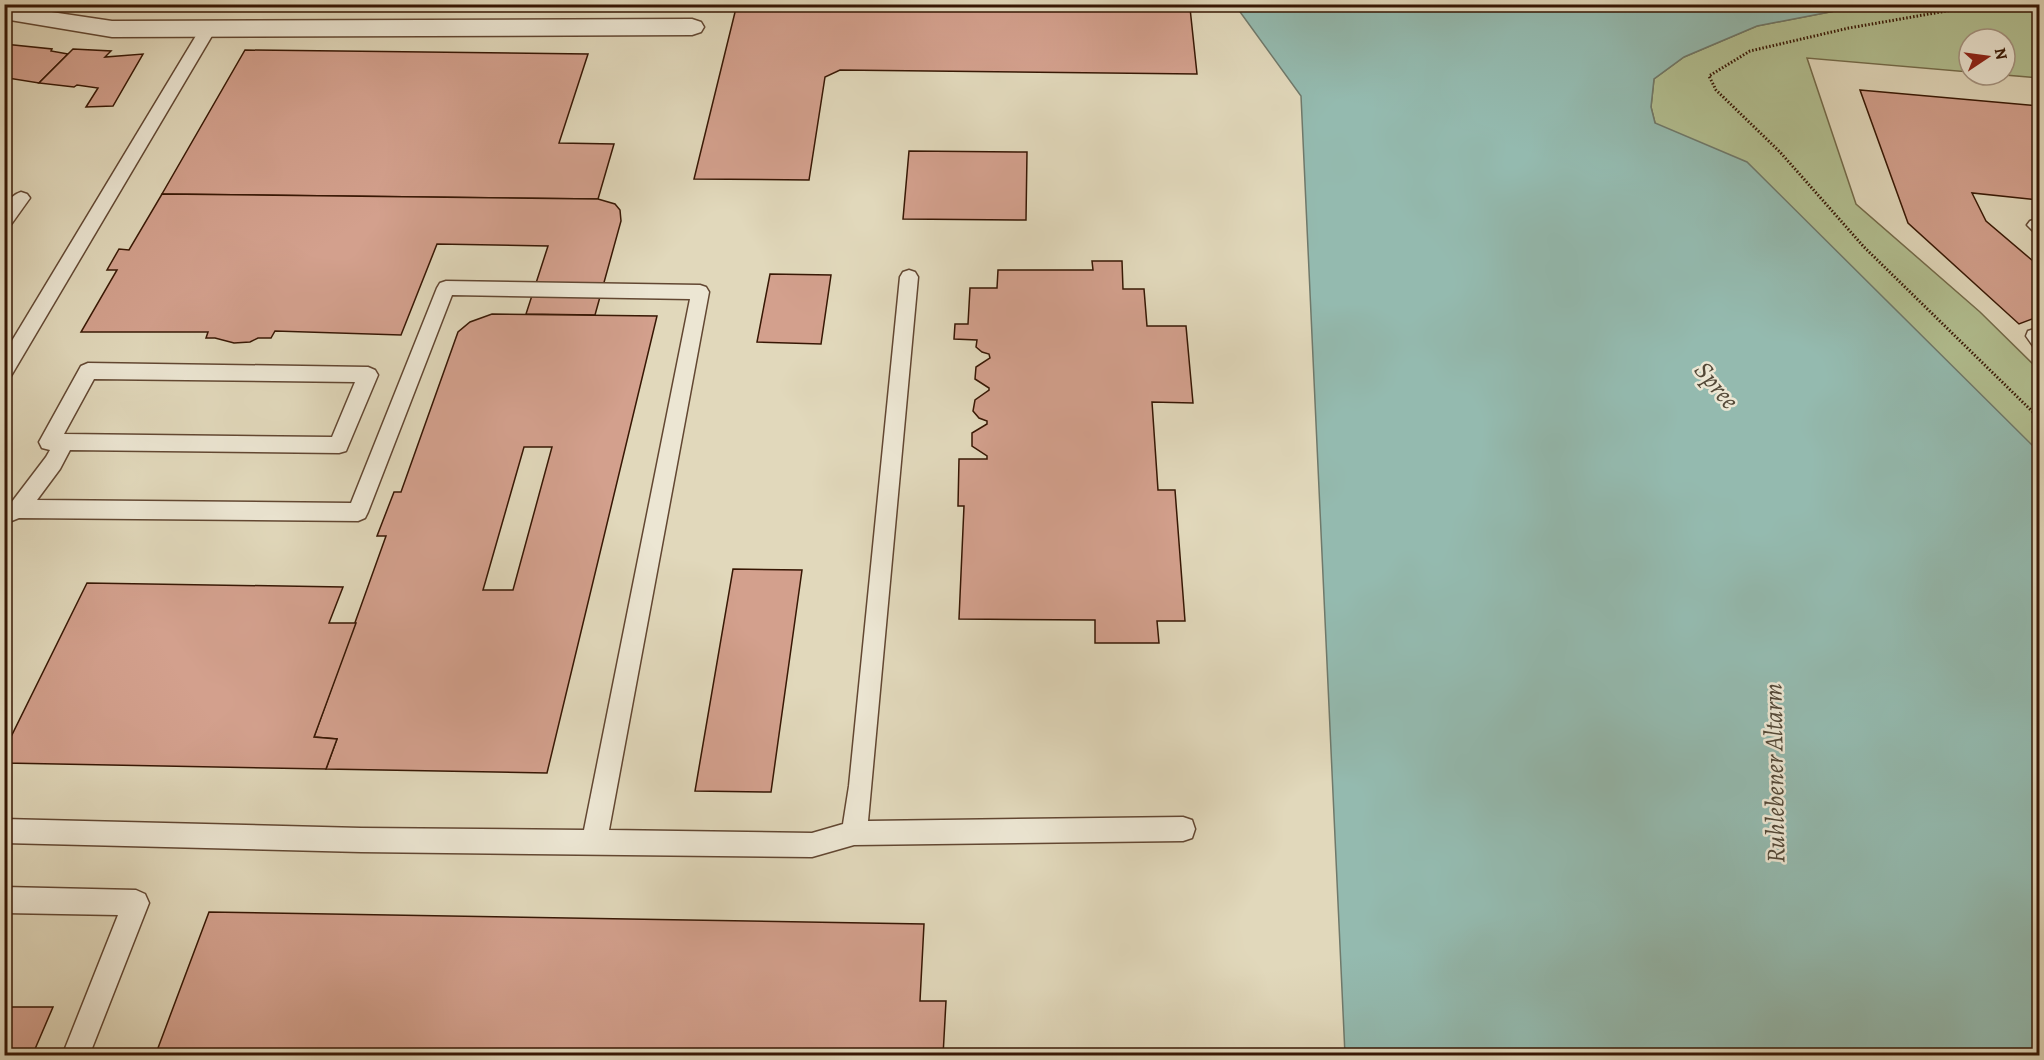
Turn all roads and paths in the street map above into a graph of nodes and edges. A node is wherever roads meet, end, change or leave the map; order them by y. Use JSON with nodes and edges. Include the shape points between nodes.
{"nodes":[{"id":1,"x":635,"y":4,"type":"edge"},
{"id":2,"x":2040,"y":9,"type":"edge"},
{"id":3,"x":4,"y":12,"type":"edge"},
{"id":4,"x":692,"y":27,"type":"dead end"},
{"id":5,"x":208,"y":28,"type":"junction"},
{"id":6,"x":628,"y":28,"type":"junction"},
{"id":7,"x":21,"y":198,"type":"dead end"},
{"id":8,"x":4,"y":222,"type":"edge"},
{"id":9,"x":909,"y":277,"type":"dead end"},
{"id":10,"x":2040,"y":334,"type":"edge"},
{"id":11,"x":2040,"y":341,"type":"edge"},
{"id":12,"x":4,"y":371,"type":"edge"},
{"id":13,"x":2040,"y":419,"type":"edge"},
{"id":14,"x":64,"y":442,"type":"junction"},
{"id":15,"x":11,"y":512,"type":"edge"},
{"id":16,"x":1183,"y":829,"type":"dead end"},
{"id":17,"x":4,"y":831,"type":"edge"},
{"id":18,"x":854,"y":832,"type":"junction"},
{"id":19,"x":594,"y":843,"type":"junction"},
{"id":20,"x":4,"y":900,"type":"edge"},
{"id":21,"x":75,"y":1056,"type":"edge"}],
"edges":[{"from":1,"to":6,"type":"street"},
{"from":2,"to":13,"type":"path","via":[[1953,10],[1849,28],[1750,51],[1709,76],[1716,90],[1780,152],[1864,247]]},
{"from":3,"to":5,"type":"street","via":[[112,29]]},
{"from":4,"to":6,"type":"street"},
{"from":5,"to":6,"type":"street"},
{"from":5,"to":12,"type":"lane"},
{"from":7,"to":8,"type":"lane"},
{"from":9,"to":18,"type":"lane"},
{"from":10,"to":11,"type":"lane","via":[[2035,336]]},
{"from":14,"to":14,"type":"lane","via":[[49,442],[88,371],[368,375],[339,446]]},
{"from":14,"to":15,"type":"lane","via":[[53,463]]},
{"from":15,"to":19,"type":"lane","via":[[358,512],[446,288],[700,292]]},
{"from":16,"to":18,"type":"lane"},
{"from":17,"to":19,"type":"lane"},
{"from":18,"to":19,"type":"lane","via":[[812,845]]},
{"from":20,"to":21,"type":"lane","via":[[136,903]]}]}
